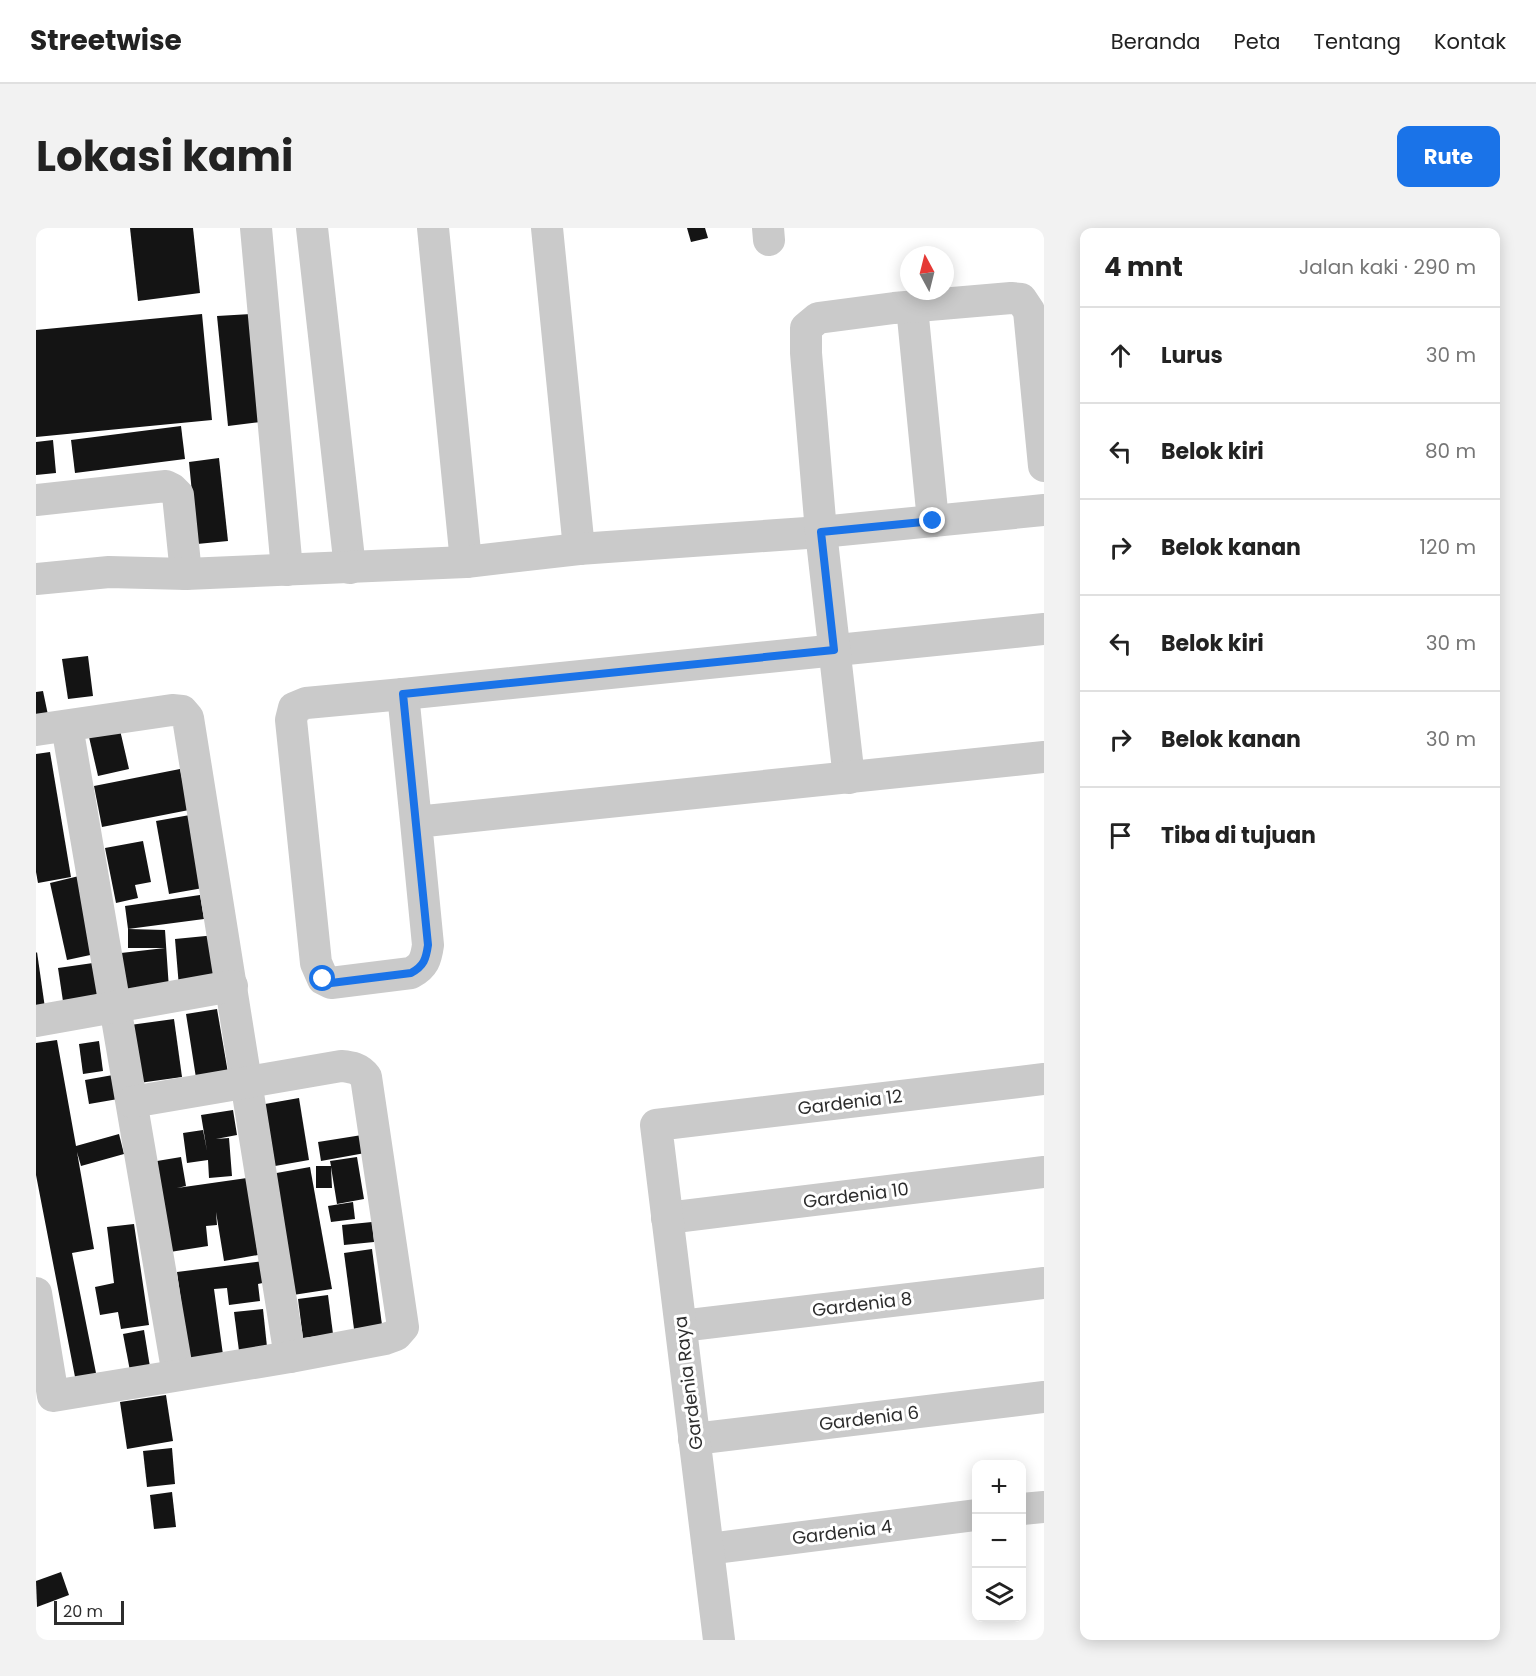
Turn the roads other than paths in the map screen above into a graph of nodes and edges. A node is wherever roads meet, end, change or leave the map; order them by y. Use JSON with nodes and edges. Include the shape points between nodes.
{"nodes":[{"id":1,"x":256,"y":228,"type":"edge"},
{"id":2,"x":312,"y":228,"type":"edge"},
{"id":3,"x":433,"y":228,"type":"edge"},
{"id":4,"x":547,"y":228,"type":"edge"},
{"id":5,"x":912,"y":307,"type":"junction"},
{"id":6,"x":1044,"y":466,"type":"edge"},
{"id":7,"x":36,"y":500,"type":"edge"},
{"id":8,"x":1044,"y":510,"type":"edge"},
{"id":9,"x":933,"y":521,"type":"junction"},
{"id":10,"x":821,"y":532,"type":"junction"},
{"id":11,"x":579,"y":549,"type":"junction"},
{"id":12,"x":466,"y":562,"type":"junction"},
{"id":13,"x":350,"y":568,"type":"junction"},
{"id":14,"x":287,"y":570,"type":"junction"},
{"id":15,"x":186,"y":574,"type":"junction"},
{"id":16,"x":36,"y":579,"type":"edge"},
{"id":17,"x":1044,"y":629,"type":"edge"},
{"id":18,"x":834,"y":650,"type":"junction"},
{"id":19,"x":403,"y":694,"type":"junction"},
{"id":20,"x":68,"y":726,"type":"junction"},
{"id":21,"x":36,"y":730,"type":"edge"},
{"id":22,"x":1044,"y":757,"type":"edge"},
{"id":23,"x":849,"y":778,"type":"junction"},
{"id":24,"x":416,"y":822,"type":"junction"},
{"id":25,"x":232,"y":986,"type":"junction"},
{"id":26,"x":116,"y":1006,"type":"junction"},
{"id":27,"x":36,"y":1021,"type":"edge"},
{"id":28,"x":1044,"y":1079,"type":"edge"},
{"id":29,"x":247,"y":1082,"type":"junction"},
{"id":30,"x":132,"y":1102,"type":"junction"},
{"id":31,"x":656,"y":1125,"type":"joint"},
{"id":32,"x":1044,"y":1172,"type":"edge"},
{"id":33,"x":668,"y":1218,"type":"junction"},
{"id":34,"x":1044,"y":1283,"type":"edge"},
{"id":35,"x":36,"y":1293,"type":"edge"},
{"id":36,"x":681,"y":1326,"type":"junction"},
{"id":37,"x":290,"y":1357,"type":"junction"},
{"id":38,"x":178,"y":1376,"type":"junction"},
{"id":39,"x":44,"y":1397,"type":"edge"},
{"id":40,"x":1044,"y":1397,"type":"edge"},
{"id":41,"x":694,"y":1439,"type":"junction"},
{"id":42,"x":1044,"y":1507,"type":"edge"},
{"id":43,"x":1026,"y":1509,"type":"edge"},
{"id":44,"x":972,"y":1516,"type":"edge"},
{"id":45,"x":708,"y":1549,"type":"junction"},
{"id":46,"x":719,"y":1640,"type":"edge"}],
"edges":[{"from":1,"to":14,"type":"street"},
{"from":2,"to":13,"type":"street"},
{"from":3,"to":12,"type":"street"},
{"from":4,"to":11,"type":"street"},
{"from":5,"to":6,"type":"street","via":[[1021,299],[1029,311]]},
{"from":5,"to":9,"type":"street"},
{"from":5,"to":10,"type":"street","via":[[818,318],[806,328]]},
{"from":7,"to":15,"type":"street","via":[[166,486],[178,495]]},
{"from":8,"to":9,"type":"street"},
{"from":9,"to":10,"type":"street"},
{"from":10,"to":11,"type":"street"},
{"from":10,"to":18,"type":"street"},
{"from":11,"to":12,"type":"street"},
{"from":12,"to":13,"type":"street"},
{"from":13,"to":14,"type":"street"},
{"from":14,"to":15,"type":"street"},
{"from":15,"to":16,"type":"street","via":[[109,572]]},
{"from":17,"to":18,"type":"street"},
{"from":18,"to":19,"type":"street"},
{"from":18,"to":23,"type":"street"},
{"from":19,"to":24,"type":"street"},
{"from":19,"to":24,"type":"street","via":[[306,703],[294,708],[291,720],[316,963],[323,979],[331,983],[411,973],[426,959],[428,945]]},
{"from":20,"to":21,"type":"street"},
{"from":20,"to":25,"type":"street","via":[[172,710],[182,711],[188,718]]},
{"from":20,"to":26,"type":"street"},
{"from":22,"to":23,"type":"street"},
{"from":23,"to":24,"type":"street"},
{"from":25,"to":26,"type":"street"},
{"from":25,"to":29,"type":"street"},
{"from":26,"to":27,"type":"street"},
{"from":26,"to":30,"type":"street"},
{"from":28,"to":31,"type":"street","name":"Gardenia 12"},
{"from":29,"to":30,"type":"street"},
{"from":29,"to":37,"type":"street"},
{"from":29,"to":37,"type":"street","via":[[341,1066],[361,1071],[368,1088],[403,1327],[385,1339]]},
{"from":30,"to":38,"type":"street"},
{"from":31,"to":33,"type":"street","name":"Gardenia Raya"},
{"from":32,"to":33,"type":"street","name":"Gardenia 10"},
{"from":33,"to":36,"type":"street","name":"Gardenia Raya"},
{"from":34,"to":36,"type":"street","name":"Gardenia 8"},
{"from":35,"to":39,"type":"street"},
{"from":36,"to":41,"type":"street","name":"Gardenia Raya"},
{"from":37,"to":38,"type":"street"},
{"from":38,"to":39,"type":"street"},
{"from":40,"to":41,"type":"street","name":"Gardenia 6"},
{"from":41,"to":45,"type":"street","name":"Gardenia Raya"},
{"from":42,"to":43,"type":"street"},
{"from":44,"to":45,"type":"street","name":"Gardenia 4"},
{"from":45,"to":46,"type":"street","name":"Gardenia Raya"}]}
